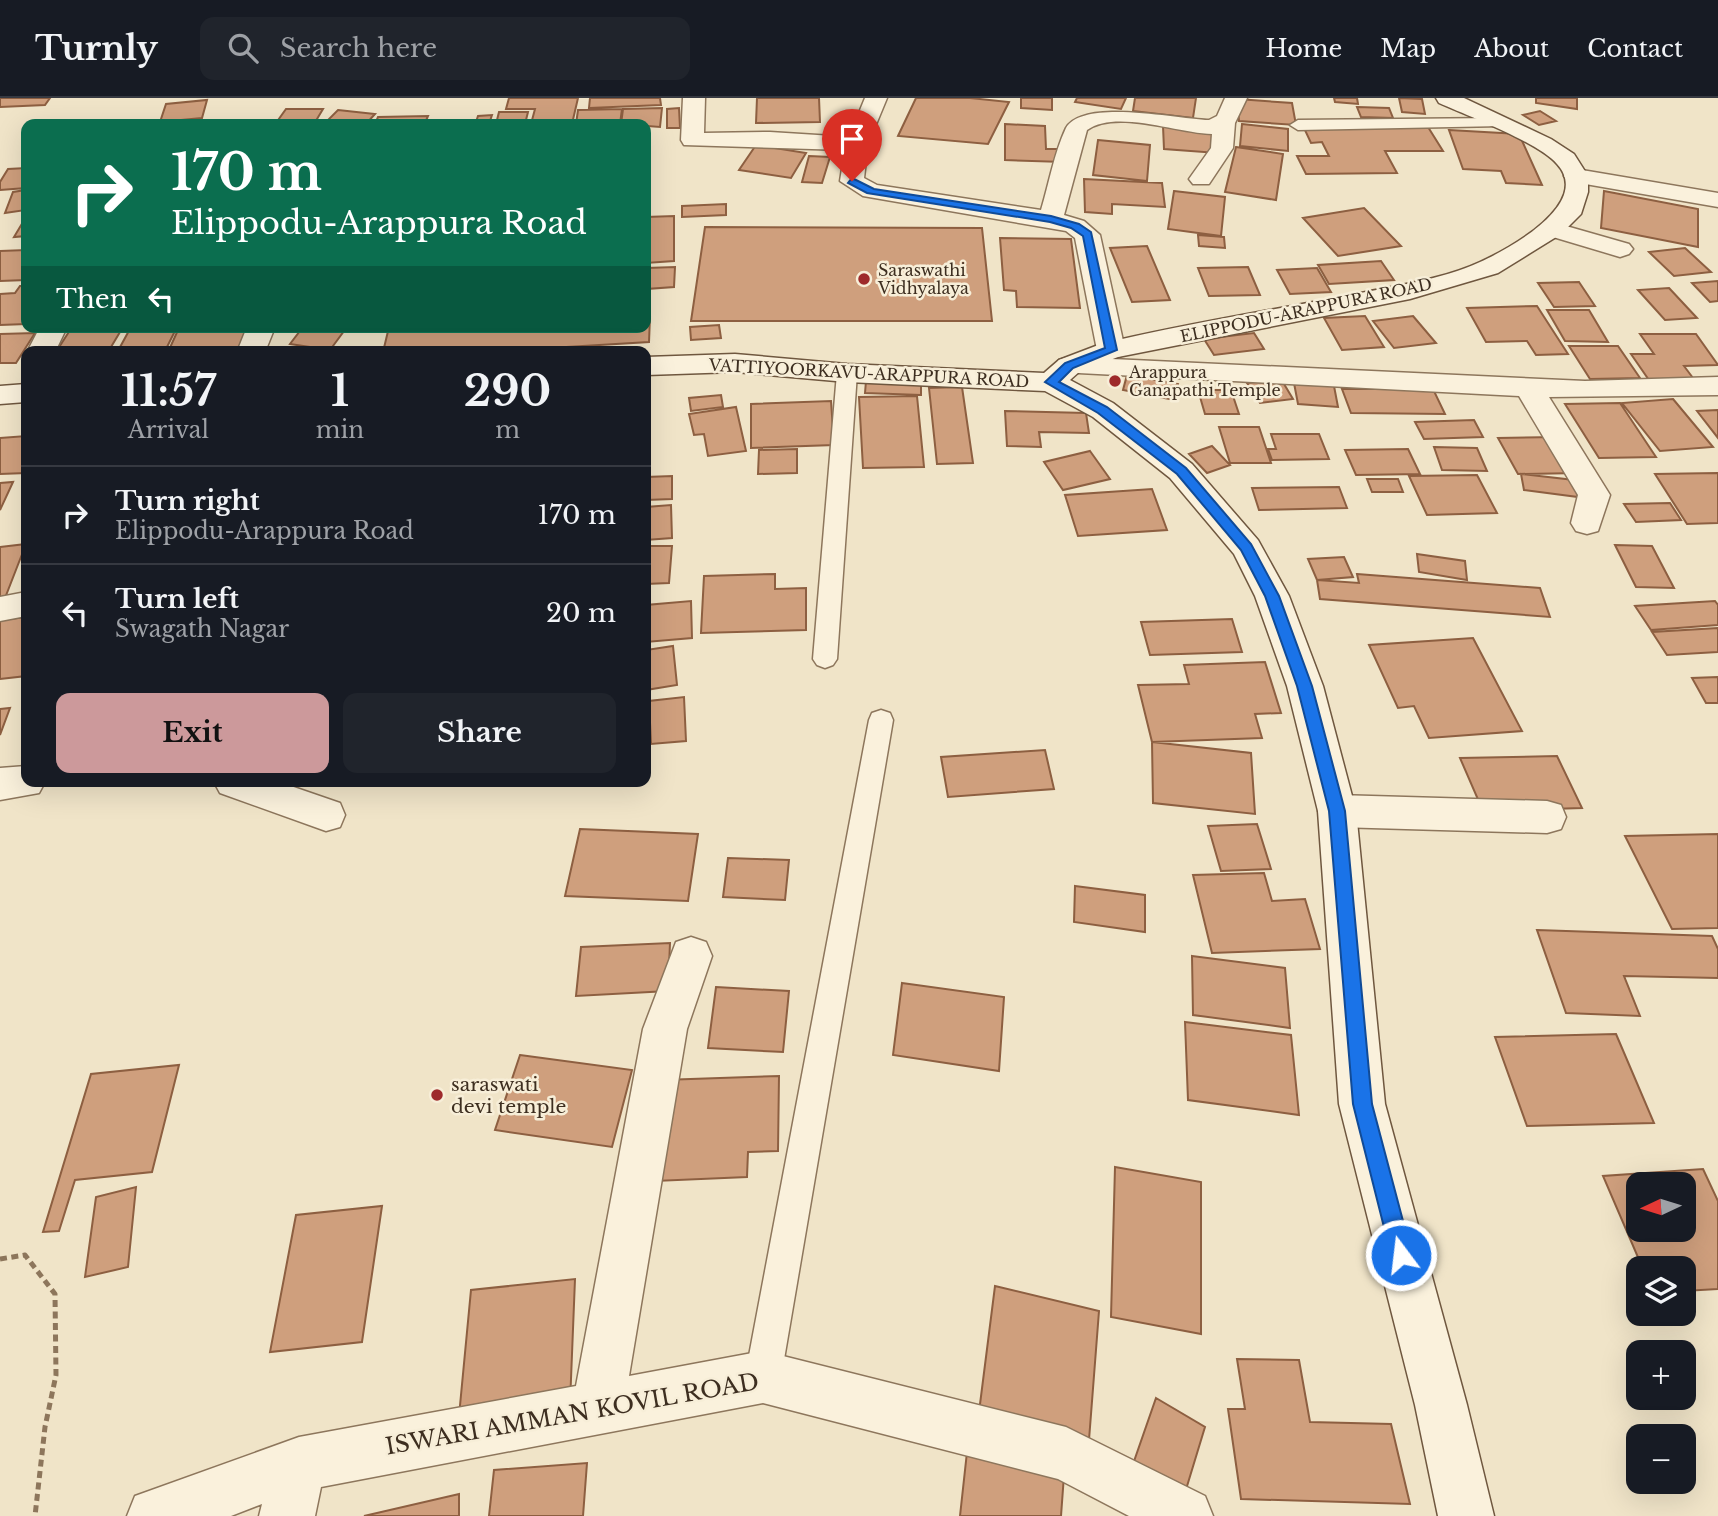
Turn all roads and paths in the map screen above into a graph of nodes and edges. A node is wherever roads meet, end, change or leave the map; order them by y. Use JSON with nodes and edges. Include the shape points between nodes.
{"nodes":[{"id":1,"x":694,"y":98,"type":"edge"},
{"id":2,"x":876,"y":98,"type":"edge"},
{"id":3,"x":1236,"y":98,"type":"edge"},
{"id":4,"x":1447,"y":98,"type":"edge"},
{"id":5,"x":1224,"y":123,"type":"junction"},
{"id":6,"x":1498,"y":123,"type":"junction"},
{"id":7,"x":1298,"y":125,"type":"dead end"},
{"id":8,"x":857,"y":144,"type":"junction"},
{"id":9,"x":1576,"y":176,"type":"junction"},
{"id":10,"x":1201,"y":179,"type":"dead end"},
{"id":11,"x":1718,"y":200,"type":"edge"},
{"id":12,"x":1051,"y":219,"type":"junction"},
{"id":13,"x":1552,"y":229,"type":"junction"},
{"id":14,"x":1620,"y":249,"type":"dead end"},
{"id":15,"x":1111,"y":350,"type":"junction"},
{"id":16,"x":651,"y":366,"type":"edge"},
{"id":17,"x":847,"y":373,"type":"junction"},
{"id":18,"x":1060,"y":374,"type":"junction"},
{"id":19,"x":1718,"y":386,"type":"edge"},
{"id":20,"x":1529,"y":388,"type":"junction"},
{"id":21,"x":1587,"y":523,"type":"dead end"},
{"id":22,"x":21,"y":605,"type":"edge"},
{"id":23,"x":0,"y":609,"type":"edge"},
{"id":24,"x":825,"y":659,"type":"dead end"},
{"id":25,"x":881,"y":720,"type":"dead end"},
{"id":26,"x":21,"y":782,"type":"edge"},
{"id":27,"x":0,"y":784,"type":"edge"},
{"id":28,"x":248,"y":787,"type":"edge"},
{"id":29,"x":1337,"y":811,"type":"junction"},
{"id":30,"x":326,"y":814,"type":"dead end"},
{"id":31,"x":1547,"y":817,"type":"dead end"},
{"id":32,"x":691,"y":956,"type":"dead end"},
{"id":33,"x":0,"y":1259,"type":"edge"},
{"id":34,"x":763,"y":1377,"type":"junction"},
{"id":35,"x":598,"y":1406,"type":"junction"},
{"id":36,"x":299,"y":1464,"type":"junction"},
{"id":37,"x":35,"y":1516,"type":"edge"},
{"id":38,"x":155,"y":1516,"type":"edge"},
{"id":39,"x":287,"y":1516,"type":"edge"},
{"id":40,"x":1185,"y":1516,"type":"edge"},
{"id":41,"x":1466,"y":1516,"type":"edge"}],
"edges":[{"from":1,"to":8,"type":"street","via":[[692,140]]},
{"from":2,"to":8,"type":"street"},
{"from":3,"to":5,"type":"street"},
{"from":4,"to":6,"type":"street"},
{"from":5,"to":10,"type":"street","via":[[1223,148]]},
{"from":5,"to":12,"type":"street","via":[[1207,128],[1113,114],[1087,117],[1077,127]]},
{"from":6,"to":7,"type":"lane"},
{"from":6,"to":9,"type":"street","via":[[1566,159]]},
{"from":8,"to":12,"type":"street","via":[[852,181],[871,191]]},
{"from":9,"to":11,"type":"street"},
{"from":9,"to":13,"type":"street","name":"ELIPPODU-ARAPPURA ROAD","via":[[1572,209]]},
{"from":12,"to":15,"type":"street","via":[[1087,235]]},
{"from":13,"to":14,"type":"street"},
{"from":13,"to":15,"type":"street","name":"ELIPPODU-ARAPPURA ROAD","via":[[1489,268],[1410,291]]},
{"from":15,"to":18,"type":"street","name":"ELIPPODU-ARAPPURA ROAD"},
{"from":16,"to":17,"type":"street","name":"VATTIYOORKAVU-ARAPPURA ROAD","via":[[735,363]]},
{"from":17,"to":18,"type":"street","name":"VATTIYOORKAVU-ARAPPURA ROAD"},
{"from":17,"to":24,"type":"lane"},
{"from":18,"to":20,"type":"street","name":"VATTIYOORKAVU-ARAPPURA ROAD"},
{"from":18,"to":29,"type":"street","via":[[1181,471],[1247,548],[1272,596],[1304,686]]},
{"from":19,"to":20,"type":"street","name":"VATTIYOORKAVU-ARAPPURA ROAD"},
{"from":20,"to":21,"type":"street","via":[[1594,495]]},
{"from":22,"to":23,"type":"street"},
{"from":25,"to":34,"type":"lane"},
{"from":26,"to":27,"type":"street"},
{"from":28,"to":30,"type":"street"},
{"from":29,"to":31,"type":"street"},
{"from":29,"to":41,"type":"street","via":[[1362,1104]]},
{"from":32,"to":35,"type":"street","via":[[665,1028]]},
{"from":33,"to":37,"type":"path","via":[[25,1255],[55,1294],[56,1375]]},
{"from":34,"to":35,"type":"street","name":"ISWARI AMMAN KOVIL ROAD"},
{"from":34,"to":40,"type":"street","name":"ISWARI AMMAN KOVIL ROAD","via":[[1066,1454]]},
{"from":35,"to":36,"type":"street","name":"ISWARI AMMAN KOVIL ROAD"},
{"from":36,"to":38,"type":"street","name":"ISWARI AMMAN KOVIL ROAD"},
{"from":36,"to":39,"type":"street"}]}
